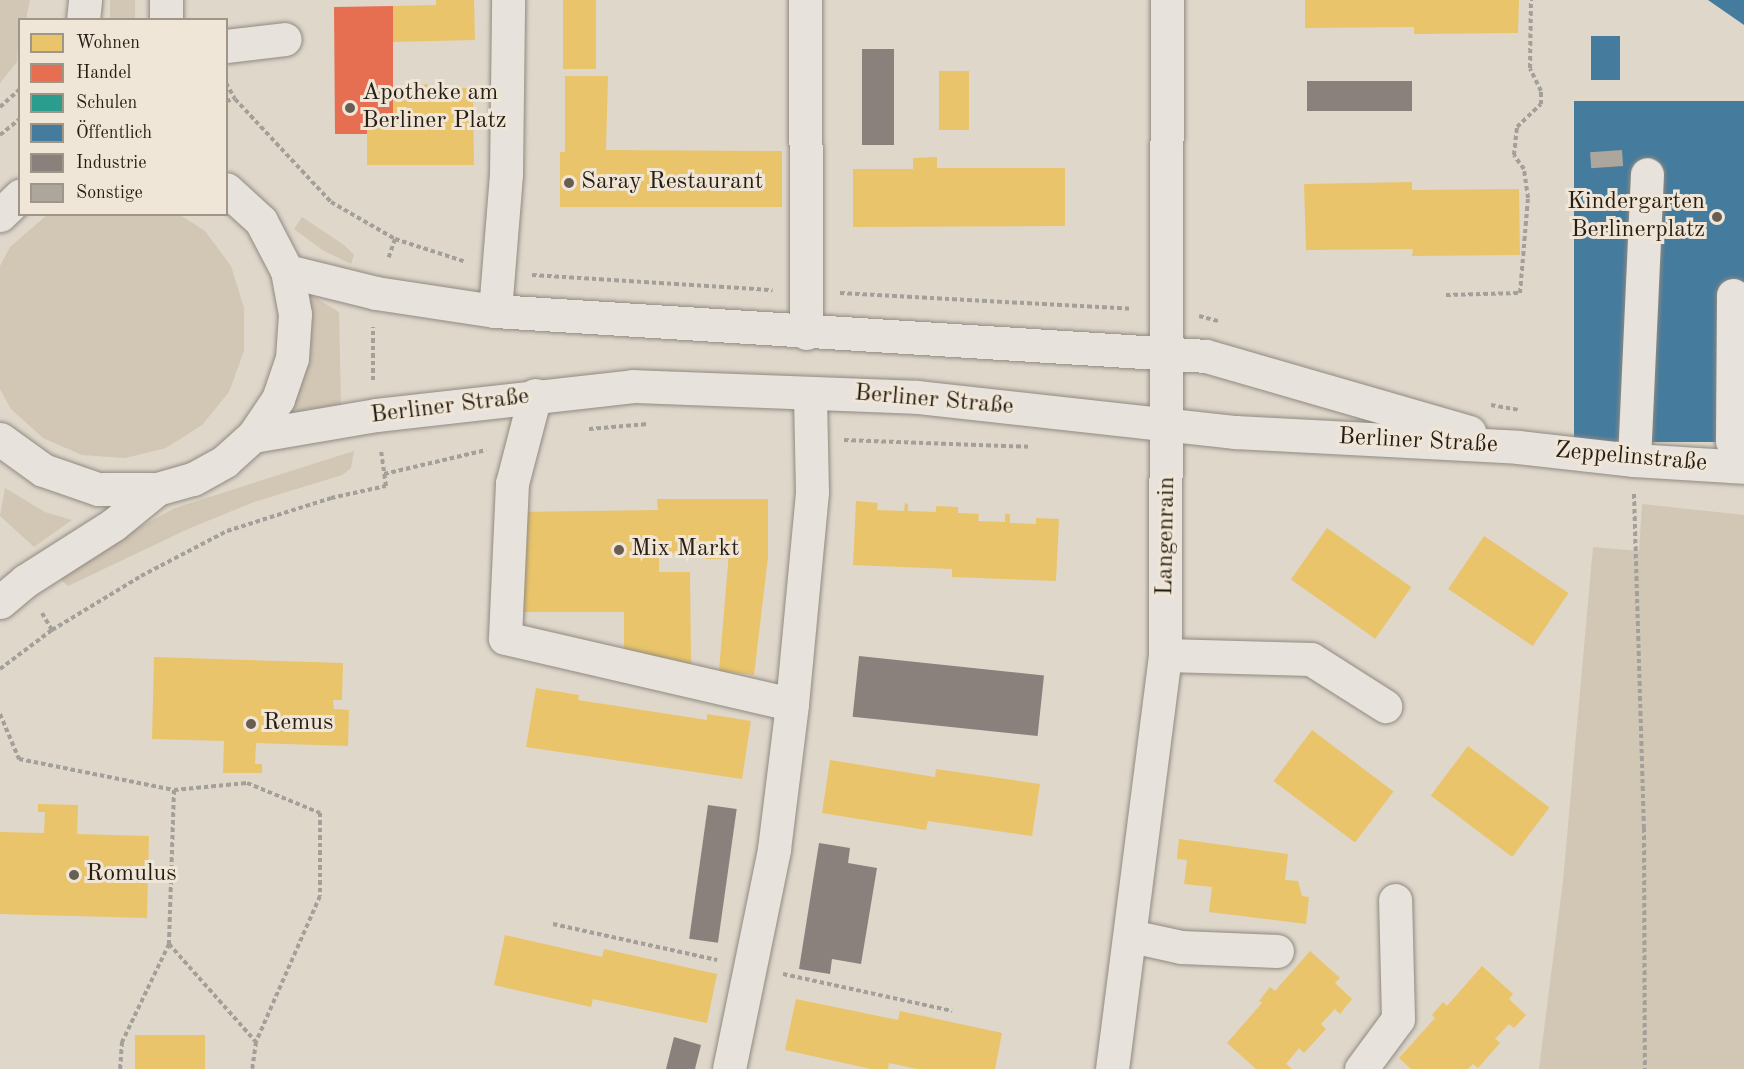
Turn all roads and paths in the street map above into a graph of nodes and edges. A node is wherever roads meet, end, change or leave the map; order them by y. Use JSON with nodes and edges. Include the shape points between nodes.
{"nodes":[{"id":1,"x":85,"y":0,"type":"edge"},
{"id":2,"x":166,"y":0,"type":"edge"},
{"id":3,"x":508,"y":0,"type":"edge"},
{"id":4,"x":805,"y":0,"type":"edge"},
{"id":5,"x":1167,"y":0,"type":"edge"},
{"id":6,"x":1531,"y":0,"type":"edge"},
{"id":7,"x":82,"y":18,"type":"edge"},
{"id":8,"x":166,"y":18,"type":"edge"},
{"id":9,"x":285,"y":39,"type":"dead end"},
{"id":10,"x":228,"y":46,"type":"edge"},
{"id":11,"x":228,"y":86,"type":"edge"},
{"id":12,"x":18,"y":92,"type":"edge"},
{"id":13,"x":235,"y":99,"type":"junction"},
{"id":14,"x":228,"y":101,"type":"edge"},
{"id":15,"x":0,"y":107,"type":"edge"},
{"id":16,"x":18,"y":121,"type":"edge"},
{"id":17,"x":0,"y":135,"type":"edge"},
{"id":18,"x":1647,"y":174,"type":"dead end"},
{"id":19,"x":228,"y":191,"type":"edge"},
{"id":20,"x":18,"y":198,"type":"edge"},
{"id":21,"x":0,"y":215,"type":"edge"},
{"id":22,"x":287,"y":271,"type":"junction"},
{"id":23,"x":376,"y":292,"type":"junction"},
{"id":24,"x":1733,"y":295,"type":"dead end"},
{"id":25,"x":1446,"y":296,"type":"dead end"},
{"id":26,"x":495,"y":311,"type":"junction"},
{"id":27,"x":806,"y":333,"type":"junction"},
{"id":28,"x":1169,"y":353,"type":"junction"},
{"id":29,"x":810,"y":393,"type":"junction"},
{"id":30,"x":535,"y":395,"type":"junction"},
{"id":31,"x":376,"y":415,"type":"junction"},
{"id":32,"x":654,"y":424,"type":"dead end"},
{"id":33,"x":1169,"y":424,"type":"junction"},
{"id":34,"x":579,"y":430,"type":"dead end"},
{"id":35,"x":254,"y":435,"type":"junction"},
{"id":36,"x":525,"y":435,"type":"junction"},
{"id":37,"x":0,"y":439,"type":"edge"},
{"id":38,"x":1518,"y":447,"type":"junction"},
{"id":39,"x":1738,"y":454,"type":"edge"},
{"id":40,"x":1634,"y":460,"type":"junction"},
{"id":41,"x":384,"y":474,"type":"junction"},
{"id":42,"x":157,"y":489,"type":"junction"},
{"id":43,"x":0,"y":602,"type":"edge"},
{"id":44,"x":1166,"y":655,"type":"junction"},
{"id":45,"x":0,"y":669,"type":"edge"},
{"id":46,"x":792,"y":704,"type":"junction"},
{"id":47,"x":1385,"y":706,"type":"dead end"},
{"id":48,"x":0,"y":714,"type":"edge"},
{"id":49,"x":174,"y":790,"type":"junction"},
{"id":50,"x":1395,"y":900,"type":"dead end"},
{"id":51,"x":1131,"y":936,"type":"junction"},
{"id":52,"x":169,"y":944,"type":"junction"},
{"id":53,"x":1277,"y":951,"type":"dead end"},
{"id":54,"x":256,"y":1042,"type":"junction"},
{"id":55,"x":120,"y":1069,"type":"edge"},
{"id":56,"x":252,"y":1069,"type":"edge"},
{"id":57,"x":729,"y":1069,"type":"edge"},
{"id":58,"x":1112,"y":1069,"type":"edge"},
{"id":59,"x":1361,"y":1069,"type":"edge"},
{"id":60,"x":1645,"y":1069,"type":"edge"}],
"edges":[{"from":1,"to":7,"type":"street"},
{"from":2,"to":8,"type":"street"},
{"from":3,"to":26,"type":"street","via":[[506,174]]},
{"from":4,"to":27,"type":"street"},
{"from":5,"to":28,"type":"street","name":"Langenrain"},
{"from":6,"to":25,"type":"path","via":[[1530,68],[1541,91],[1541,104],[1517,127],[1515,155],[1524,169],[1528,198],[1520,293]]},
{"from":9,"to":10,"type":"street"},
{"from":11,"to":13,"type":"path"},
{"from":12,"to":15,"type":"path"},
{"from":13,"to":14,"type":"path"},
{"from":13,"to":23,"type":"path","via":[[331,202],[395,239]]},
{"from":16,"to":17,"type":"path"},
{"from":18,"to":40,"type":"street"},
{"from":19,"to":22,"type":"street","via":[[261,221]]},
{"from":20,"to":21,"type":"street"},
{"from":22,"to":23,"type":"street","name":"Berliner Straße"},
{"from":22,"to":35,"type":"street","via":[[295,314],[292,358],[278,399]]},
{"from":23,"to":26,"type":"street","name":"Berliner Straße"},
{"from":23,"to":31,"type":"path","via":[[372,346]]},
{"from":24,"to":39,"type":"street"},
{"from":26,"to":27,"type":"street","name":"Berliner Straße"},
{"from":27,"to":28,"type":"street","name":"Berliner Straße"},
{"from":28,"to":33,"type":"street","name":"Langenrain"},
{"from":28,"to":38,"type":"street","name":"Berliner Straße","via":[[1238,363]]},
{"from":29,"to":30,"type":"street","name":"Berliner Straße","via":[[633,386]]},
{"from":29,"to":33,"type":"street","name":"Berliner Straße","via":[[917,397]]},
{"from":29,"to":46,"type":"street","via":[[812,492]]},
{"from":30,"to":31,"type":"street","name":"Berliner Straße"},
{"from":30,"to":36,"type":"street"},
{"from":31,"to":35,"type":"street","name":"Berliner Straße"},
{"from":31,"to":41,"type":"path"},
{"from":32,"to":34,"type":"path"},
{"from":33,"to":38,"type":"street","name":"Berliner Straße","via":[[1235,432]]},
{"from":33,"to":44,"type":"street","name":"Langenrain"},
{"from":35,"to":42,"type":"street","via":[[225,461]]},
{"from":36,"to":41,"type":"path","via":[[486,450]]},
{"from":36,"to":46,"type":"street","via":[[512,483],[505,638]]},
{"from":37,"to":42,"type":"street","via":[[44,470],[98,489]]},
{"from":38,"to":40,"type":"street","name":"Zeppelinstraße"},
{"from":39,"to":40,"type":"street","name":"Zeppelinstraße"},
{"from":40,"to":60,"type":"path","via":[[1644,828]]},
{"from":41,"to":45,"type":"path","via":[[386,486],[331,498],[227,531],[101,600]]},
{"from":42,"to":43,"type":"street","via":[[113,525],[25,581]]},
{"from":44,"to":47,"type":"street","via":[[1311,659]]},
{"from":44,"to":51,"type":"street","name":"Langenrain"},
{"from":46,"to":57,"type":"street","via":[[774,849]]},
{"from":48,"to":49,"type":"path","via":[[20,759]]},
{"from":49,"to":52,"type":"path"},
{"from":49,"to":54,"type":"path","via":[[246,783],[320,813],[320,896]]},
{"from":50,"to":59,"type":"street","via":[[1398,1019]]},
{"from":51,"to":53,"type":"street","via":[[1181,947]]},
{"from":51,"to":58,"type":"street","name":"Langenrain"},
{"from":52,"to":54,"type":"path"},
{"from":52,"to":55,"type":"path","via":[[122,1042]]},
{"from":54,"to":56,"type":"path"}]}
